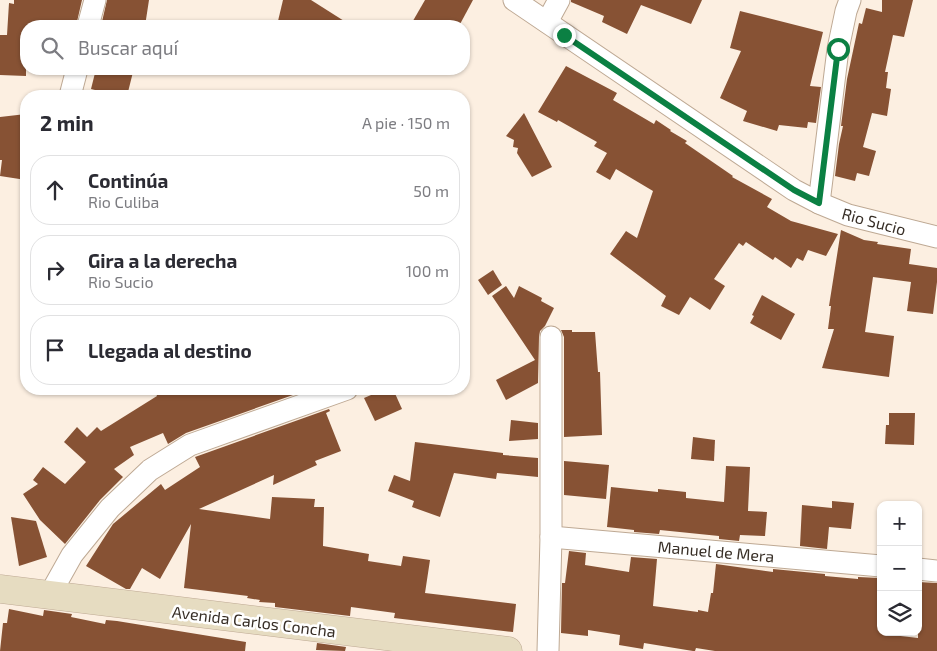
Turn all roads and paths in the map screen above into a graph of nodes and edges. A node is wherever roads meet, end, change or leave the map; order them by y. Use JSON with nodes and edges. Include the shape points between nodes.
{"nodes":[{"id":1,"x":95,"y":0,"type":"edge"},
{"id":2,"x":514,"y":0,"type":"edge"},
{"id":3,"x":559,"y":0,"type":"edge"},
{"id":4,"x":850,"y":0,"type":"edge"},
{"id":5,"x":90,"y":20,"type":"edge"},
{"id":6,"x":547,"y":22,"type":"junction"},
{"id":7,"x":75,"y":75,"type":"edge"},
{"id":8,"x":72,"y":90,"type":"edge"},
{"id":9,"x":819,"y":203,"type":"junction"},
{"id":10,"x":937,"y":237,"type":"edge"},
{"id":11,"x":552,"y":337,"type":"dead end"},
{"id":12,"x":330,"y":395,"type":"edge"},
{"id":13,"x":551,"y":537,"type":"junction"},
{"id":14,"x":877,"y":566,"type":"edge"},
{"id":15,"x":922,"y":569,"type":"edge"},
{"id":16,"x":937,"y":571,"type":"edge"},
{"id":17,"x":0,"y":589,"type":"edge"},
{"id":18,"x":49,"y":596,"type":"junction"},
{"id":19,"x":508,"y":651,"type":"edge"},
{"id":20,"x":548,"y":651,"type":"edge"}],
"edges":[{"from":1,"to":5,"type":"street"},
{"from":2,"to":6,"type":"street","name":"Rio Sucio"},
{"from":3,"to":6,"type":"street"},
{"from":4,"to":9,"type":"street","via":[[838,49]]},
{"from":6,"to":9,"type":"street","name":"Rio Sucio","via":[[794,190]]},
{"from":7,"to":8,"type":"street"},
{"from":9,"to":10,"type":"street","name":"Rio Sucio","via":[[848,215]]},
{"from":11,"to":13,"type":"street"},
{"from":12,"to":18,"type":"street","via":[[190,445],[150,470],[110,508],[72,555]]},
{"from":13,"to":14,"type":"street","name":"Manuel de Mera"},
{"from":13,"to":20,"type":"street"},
{"from":15,"to":16,"type":"street"},
{"from":17,"to":18,"type":"street","name":"Avenida Carlos Concha"},
{"from":18,"to":19,"type":"street","name":"Avenida Carlos Concha"}]}
